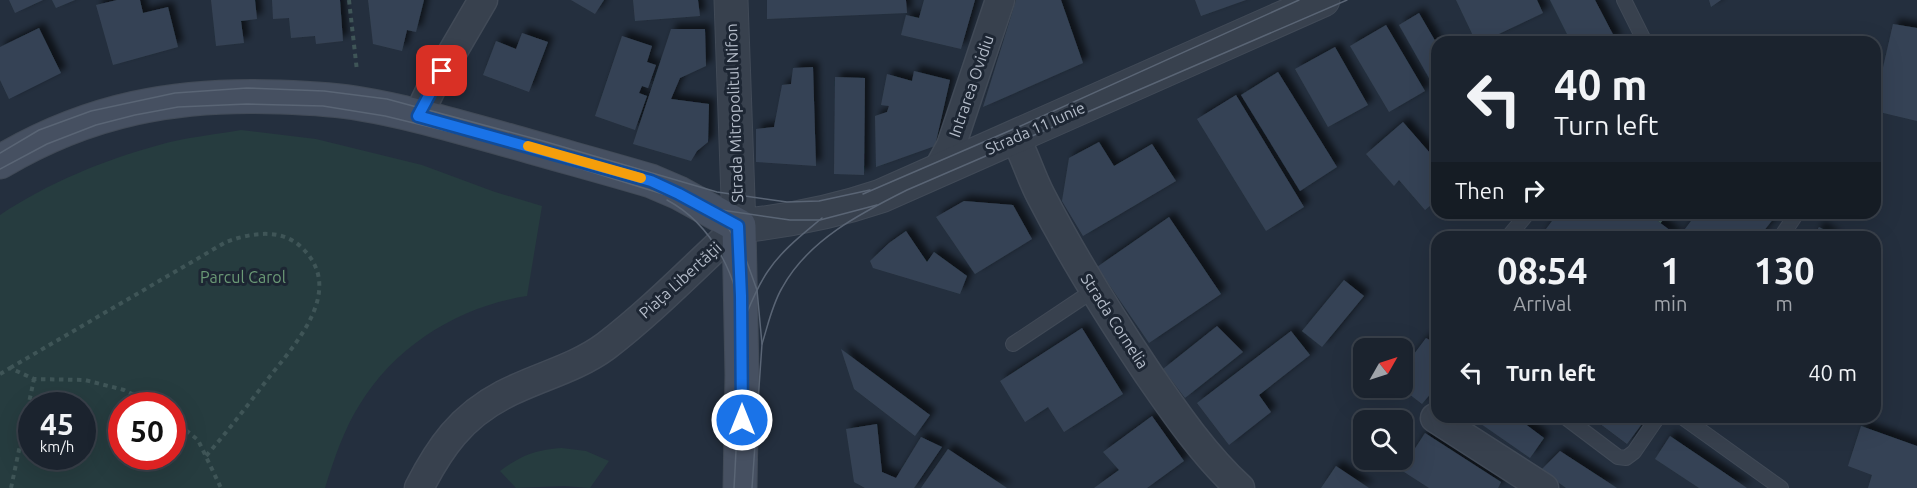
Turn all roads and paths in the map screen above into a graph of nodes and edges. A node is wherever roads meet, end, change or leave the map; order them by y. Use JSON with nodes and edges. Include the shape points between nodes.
{"nodes":[{"id":1,"x":350,"y":0,"type":"edge"},
{"id":2,"x":483,"y":0,"type":"edge"},
{"id":3,"x":731,"y":0,"type":"edge"},
{"id":4,"x":1000,"y":0,"type":"edge"},
{"id":5,"x":1323,"y":0,"type":"edge"},
{"id":6,"x":1624,"y":0,"type":"edge"},
{"id":7,"x":1642,"y":36,"type":"edge"},
{"id":8,"x":360,"y":104,"type":"junction"},
{"id":9,"x":418,"y":116,"type":"junction"},
{"id":10,"x":1015,"y":137,"type":"junction"},
{"id":11,"x":0,"y":162,"type":"edge"},
{"id":12,"x":938,"y":170,"type":"junction"},
{"id":13,"x":1523,"y":219,"type":"edge"},
{"id":14,"x":1661,"y":219,"type":"edge"},
{"id":15,"x":1659,"y":222,"type":"dead end"},
{"id":16,"x":738,"y":226,"type":"junction"},
{"id":17,"x":1513,"y":231,"type":"edge"},
{"id":18,"x":1095,"y":290,"type":"junction"},
{"id":19,"x":1013,"y":344,"type":"dead end"},
{"id":20,"x":10,"y":368,"type":"junction"},
{"id":21,"x":0,"y":374,"type":"edge"},
{"id":22,"x":34,"y":379,"type":"junction"},
{"id":23,"x":128,"y":392,"type":"edge"},
{"id":24,"x":1443,"y":423,"type":"edge"},
{"id":25,"x":1573,"y":423,"type":"edge"},
{"id":26,"x":1654,"y":423,"type":"edge"},
{"id":27,"x":1690,"y":423,"type":"edge"},
{"id":28,"x":186,"y":430,"type":"edge"},
{"id":29,"x":206,"y":456,"type":"junction"},
{"id":30,"x":11,"y":488,"type":"edge"},
{"id":31,"x":221,"y":488,"type":"edge"},
{"id":32,"x":419,"y":488,"type":"edge"},
{"id":33,"x":740,"y":488,"type":"edge"},
{"id":34,"x":1240,"y":488,"type":"edge"},
{"id":35,"x":1544,"y":488,"type":"edge"},
{"id":36,"x":1781,"y":488,"type":"edge"}],
"edges":[{"from":1,"to":8,"type":"path"},
{"from":2,"to":9,"type":"street"},
{"from":3,"to":16,"type":"street","name":"Strada Mitropolitul Nifon"},
{"from":4,"to":12,"type":"street","name":"Intrarea Ovidiu","via":[[951,146]]},
{"from":5,"to":10,"type":"street","name":"Strada 11 Iunie"},
{"from":6,"to":7,"type":"lane"},
{"from":8,"to":9,"type":"main road"},
{"from":8,"to":11,"type":"main road","via":[[246,96],[177,100],[67,127]]},
{"from":9,"to":16,"type":"main road","via":[[651,181]]},
{"from":10,"to":12,"type":"street","name":"Strada 11 Iunie"},
{"from":10,"to":18,"type":"street","name":"Strada Cornelia","via":[[1039,193]]},
{"from":12,"to":16,"type":"street","name":"Strada 11 Iunie","via":[[846,208]]},
{"from":13,"to":17,"type":"lane"},
{"from":14,"to":15,"type":"path"},
{"from":16,"to":32,"type":"street","name":"Piața Libertății","via":[[605,346],[574,366],[503,395],[476,412],[437,453]]},
{"from":16,"to":33,"type":"main road","name":"Piața Libertății"},
{"from":18,"to":19,"type":"lane"},
{"from":18,"to":34,"type":"street","name":"Strada Cornelia","via":[[1178,416]]},
{"from":20,"to":21,"type":"path"},
{"from":20,"to":22,"type":"path"},
{"from":20,"to":29,"type":"path","via":[[226,242],[245,234],[292,239],[309,254],[318,272],[312,319]]},
{"from":22,"to":23,"type":"path","via":[[85,380]]},
{"from":22,"to":30,"type":"path"},
{"from":24,"to":35,"type":"street"},
{"from":25,"to":26,"type":"lane","via":[[1618,457],[1626,458]]},
{"from":27,"to":36,"type":"lane"},
{"from":28,"to":29,"type":"path","via":[[198,440]]},
{"from":29,"to":31,"type":"path"}]}
